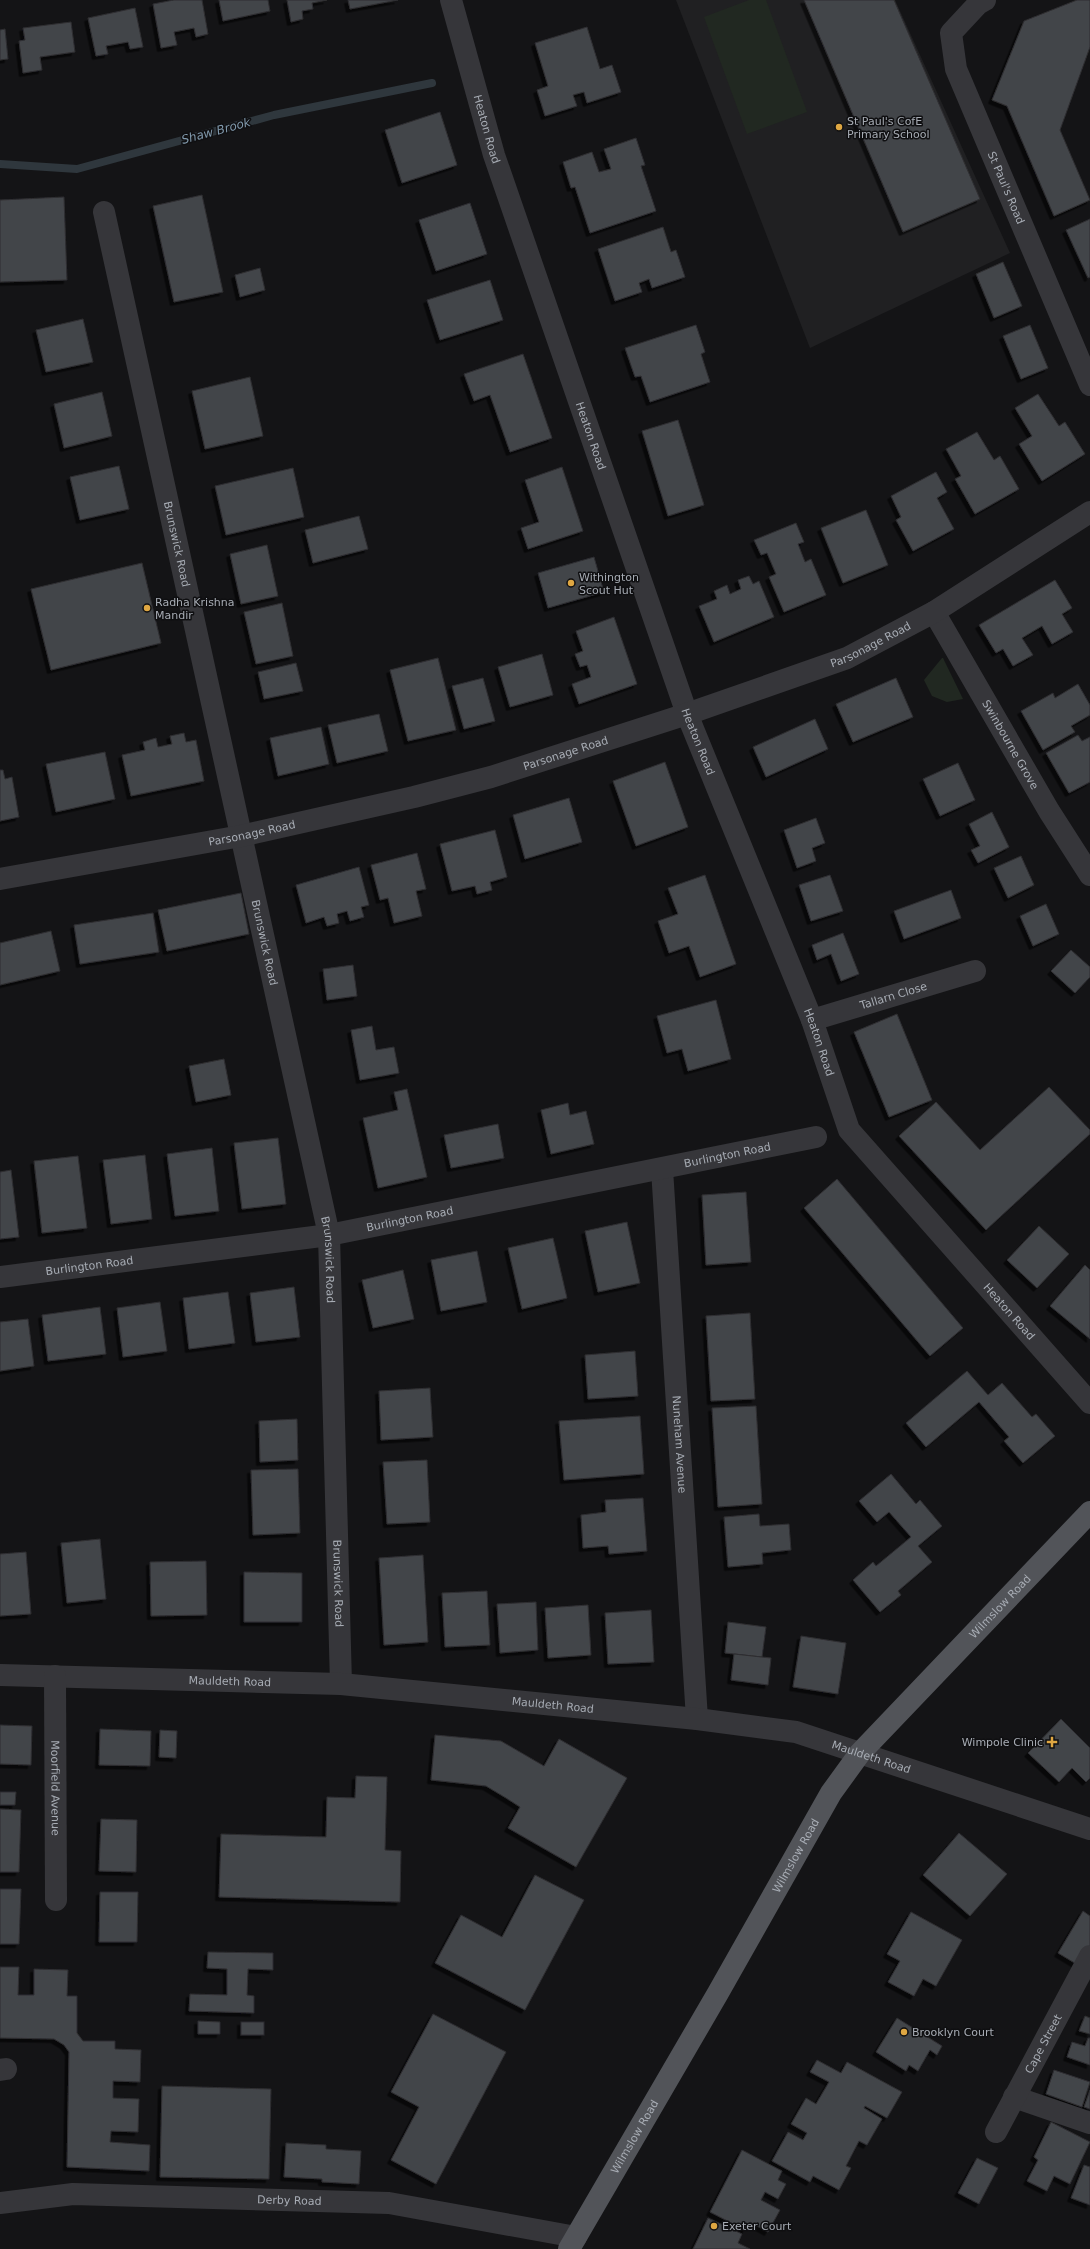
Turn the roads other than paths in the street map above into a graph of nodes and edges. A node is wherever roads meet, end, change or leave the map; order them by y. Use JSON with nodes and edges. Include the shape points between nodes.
{"nodes":[{"id":1,"x":451,"y":0,"type":"edge"},
{"id":2,"x":986,"y":0,"type":"edge"},
{"id":3,"x":104,"y":212,"type":"dead end"},
{"id":4,"x":1090,"y":385,"type":"edge"},
{"id":5,"x":1090,"y":512,"type":"edge"},
{"id":6,"x":934,"y":612,"type":"junction"},
{"id":7,"x":687,"y":714,"type":"junction"},
{"id":8,"x":241,"y":836,"type":"junction"},
{"id":9,"x":1090,"y":875,"type":"edge"},
{"id":10,"x":0,"y":879,"type":"edge"},
{"id":11,"x":975,"y":971,"type":"dead end"},
{"id":12,"x":812,"y":1020,"type":"junction"},
{"id":13,"x":816,"y":1137,"type":"dead end"},
{"id":14,"x":662,"y":1169,"type":"junction"},
{"id":15,"x":329,"y":1235,"type":"junction"},
{"id":16,"x":0,"y":1278,"type":"edge"},
{"id":17,"x":1090,"y":1403,"type":"edge"},
{"id":18,"x":1090,"y":1512,"type":"edge"},
{"id":19,"x":0,"y":1675,"type":"edge"},
{"id":20,"x":55,"y":1676,"type":"junction"},
{"id":21,"x":341,"y":1684,"type":"junction"},
{"id":22,"x":697,"y":1720,"type":"junction"},
{"id":23,"x":860,"y":1753,"type":"junction"},
{"id":24,"x":1090,"y":1829,"type":"edge"},
{"id":25,"x":56,"y":1900,"type":"dead end"},
{"id":26,"x":1090,"y":1956,"type":"edge"},
{"id":27,"x":1014,"y":2097,"type":"junction"},
{"id":28,"x":1090,"y":2124,"type":"edge"},
{"id":29,"x":996,"y":2132,"type":"dead end"},
{"id":30,"x":2,"y":2198,"type":"edge"},
{"id":31,"x":573,"y":2243,"type":"edge"}],
"edges":[{"from":1,"to":7,"type":"street","name":"Heaton Road","via":[[494,155]]},
{"from":2,"to":4,"type":"street","name":"St Paul's Road","via":[[978,4],[952,33],[956,69]]},
{"from":3,"to":8,"type":"street","name":"Brunswick Road"},
{"from":5,"to":6,"type":"street","name":"Parsonage Road"},
{"from":6,"to":7,"type":"street","name":"Parsonage Road","via":[[847,658]]},
{"from":6,"to":9,"type":"street","name":"Swinbourne Grove","via":[[1049,811]]},
{"from":7,"to":8,"type":"street","name":"Parsonage Road","via":[[491,777]]},
{"from":7,"to":12,"type":"street","name":"Heaton Road"},
{"from":8,"to":10,"type":"street","name":"Parsonage Road"},
{"from":8,"to":15,"type":"street","name":"Brunswick Road"},
{"from":11,"to":12,"type":"street","name":"Tallarn Close"},
{"from":12,"to":17,"type":"street","name":"Heaton Road","via":[[849,1130]]},
{"from":13,"to":14,"type":"street","name":"Burlington Road"},
{"from":14,"to":15,"type":"street","name":"Burlington Road"},
{"from":14,"to":22,"type":"street","name":"Nuneham Avenue"},
{"from":15,"to":16,"type":"street","name":"Burlington Road"},
{"from":15,"to":21,"type":"street","name":"Brunswick Road"},
{"from":18,"to":23,"type":"main road","name":"Wilmslow Road"},
{"from":19,"to":20,"type":"street","name":"Mauldeth Road"},
{"from":20,"to":21,"type":"street","name":"Mauldeth Road"},
{"from":20,"to":25,"type":"street","name":"Moorfield Avenue"},
{"from":21,"to":22,"type":"street","name":"Mauldeth Road"},
{"from":22,"to":23,"type":"street","name":"Mauldeth Road","via":[[796,1732]]},
{"from":23,"to":24,"type":"street","name":"Mauldeth Road"},
{"from":23,"to":31,"type":"main road","name":"Wilmslow Road","via":[[831,1793]]},
{"from":26,"to":27,"type":"street","name":"Cape Street"},
{"from":27,"to":28,"type":"street"},
{"from":27,"to":29,"type":"street","name":"Cape Street"},
{"from":30,"to":31,"type":"street","name":"Derby Road","via":[[72,2194],[389,2203]]}]}
